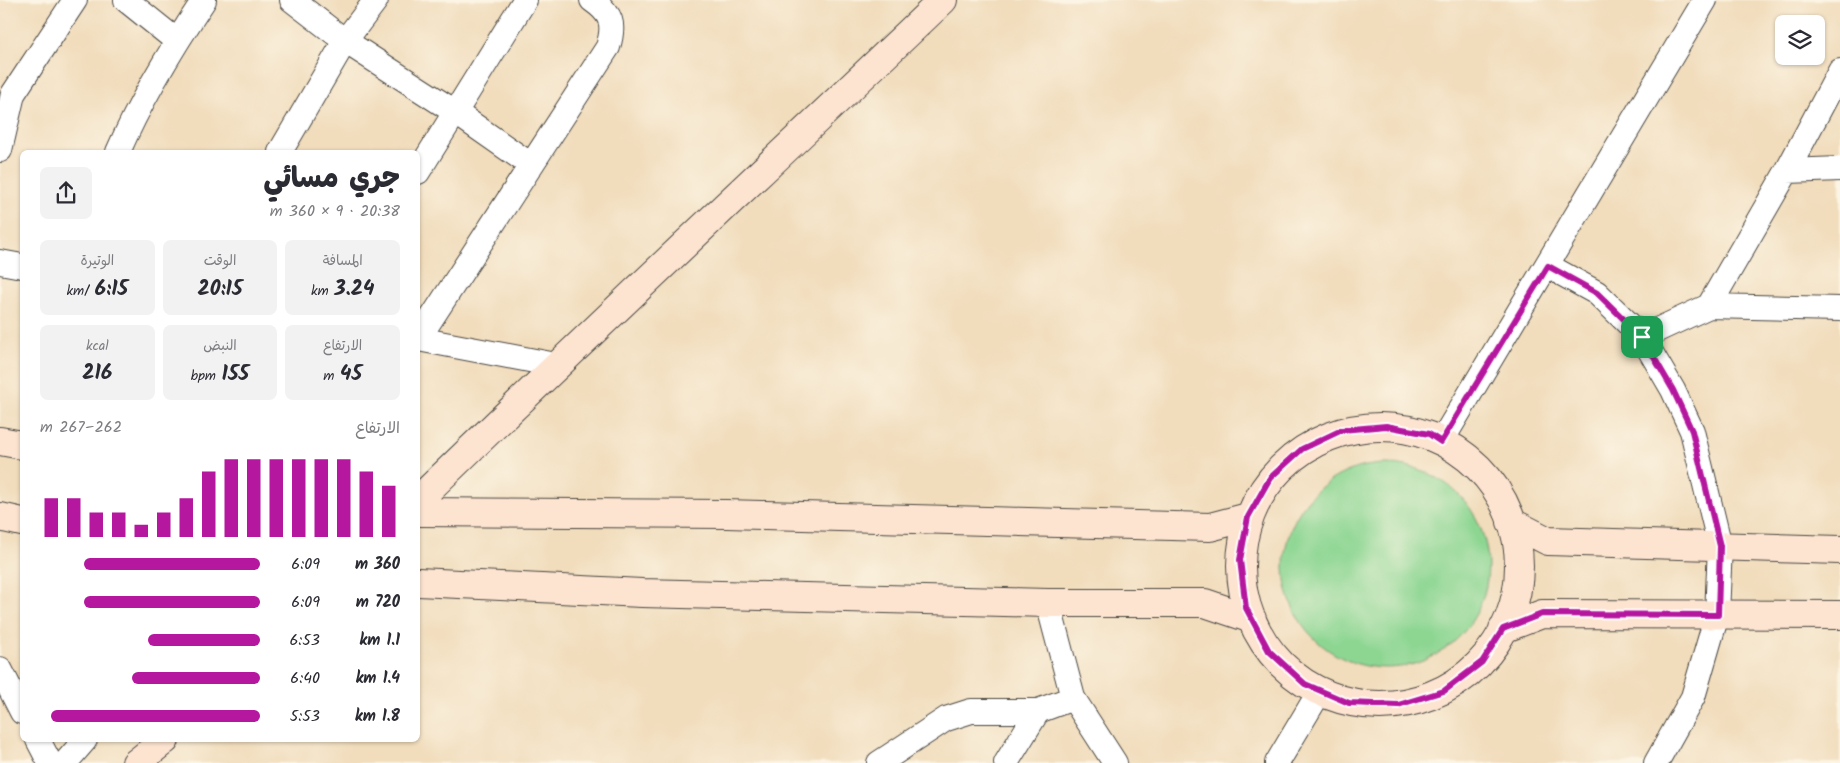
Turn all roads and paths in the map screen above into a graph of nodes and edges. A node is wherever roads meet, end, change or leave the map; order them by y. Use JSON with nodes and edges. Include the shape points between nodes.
{"nodes":[{"id":1,"x":75,"y":0,"type":"edge"},
{"id":2,"x":126,"y":0,"type":"edge"},
{"id":3,"x":204,"y":0,"type":"edge"},
{"id":4,"x":292,"y":0,"type":"edge"},
{"id":5,"x":376,"y":0,"type":"edge"},
{"id":6,"x":525,"y":0,"type":"edge"},
{"id":7,"x":592,"y":0,"type":"edge"},
{"id":8,"x":943,"y":0,"type":"edge"},
{"id":9,"x":1705,"y":0,"type":"edge"},
{"id":10,"x":177,"y":41,"type":"junction"},
{"id":11,"x":345,"y":41,"type":"junction"},
{"id":12,"x":1840,"y":72,"type":"edge"},
{"id":13,"x":455,"y":112,"type":"junction"},
{"id":14,"x":0,"y":150,"type":"edge"},
{"id":15,"x":119,"y":150,"type":"edge"},
{"id":16,"x":281,"y":150,"type":"edge"},
{"id":17,"x":531,"y":166,"type":"junction"},
{"id":18,"x":420,"y":169,"type":"edge"},
{"id":19,"x":1840,"y":169,"type":"edge"},
{"id":20,"x":1787,"y":171,"type":"junction"},
{"id":21,"x":0,"y":262,"type":"edge"},
{"id":22,"x":20,"y":266,"type":"edge"},
{"id":23,"x":1548,"y":266,"type":"junction"},
{"id":24,"x":1709,"y":306,"type":"junction"},
{"id":25,"x":1840,"y":309,"type":"edge"},
{"id":26,"x":420,"y":336,"type":"edge"},
{"id":27,"x":1642,"y":337,"type":"junction"},
{"id":28,"x":420,"y":339,"type":"edge"},
{"id":29,"x":556,"y":365,"type":"junction"},
{"id":30,"x":0,"y":441,"type":"edge"},
{"id":31,"x":1441,"y":442,"type":"junction"},
{"id":32,"x":20,"y":445,"type":"edge"},
{"id":33,"x":420,"y":498,"type":"edge"},
{"id":34,"x":420,"y":512,"type":"edge"},
{"id":35,"x":0,"y":517,"type":"edge"},
{"id":36,"x":1248,"y":517,"type":"junction"},
{"id":37,"x":20,"y":522,"type":"edge"},
{"id":38,"x":1511,"y":522,"type":"junction"},
{"id":39,"x":1720,"y":546,"type":"junction"},
{"id":40,"x":1840,"y":550,"type":"edge"},
{"id":41,"x":420,"y":582,"type":"edge"},
{"id":42,"x":1048,"y":603,"type":"junction"},
{"id":43,"x":1718,"y":615,"type":"junction"},
{"id":44,"x":1840,"y":615,"type":"edge"},
{"id":45,"x":1252,"y":619,"type":"junction"},
{"id":46,"x":1503,"y":629,"type":"junction"},
{"id":47,"x":0,"y":669,"type":"edge"},
{"id":48,"x":1320,"y":691,"type":"junction"},
{"id":49,"x":1073,"y":698,"type":"junction"},
{"id":50,"x":20,"y":708,"type":"edge"},
{"id":51,"x":1038,"y":711,"type":"junction"},
{"id":52,"x":39,"y":742,"type":"edge"},
{"id":53,"x":83,"y":742,"type":"edge"},
{"id":54,"x":162,"y":742,"type":"edge"},
{"id":55,"x":50,"y":763,"type":"edge"},
{"id":56,"x":65,"y":763,"type":"edge"},
{"id":57,"x":136,"y":763,"type":"edge"},
{"id":58,"x":879,"y":763,"type":"edge"},
{"id":59,"x":1006,"y":763,"type":"edge"},
{"id":60,"x":1115,"y":763,"type":"edge"},
{"id":61,"x":1277,"y":763,"type":"edge"},
{"id":62,"x":1656,"y":763,"type":"edge"}],
"edges":[{"from":1,"to":14,"type":"street","via":[[13,94]]},
{"from":2,"to":10,"type":"street"},
{"from":3,"to":10,"type":"street"},
{"from":4,"to":11,"type":"street"},
{"from":5,"to":11,"type":"street"},
{"from":6,"to":13,"type":"street"},
{"from":7,"to":17,"type":"street","via":[[610,16],[613,30],[608,47]]},
{"from":8,"to":29,"type":"street"},
{"from":9,"to":23,"type":"street"},
{"from":10,"to":15,"type":"street"},
{"from":11,"to":13,"type":"street"},
{"from":11,"to":16,"type":"street"},
{"from":12,"to":20,"type":"street"},
{"from":13,"to":17,"type":"street"},
{"from":13,"to":18,"type":"street"},
{"from":17,"to":26,"type":"street"},
{"from":19,"to":20,"type":"street"},
{"from":20,"to":24,"type":"street"},
{"from":21,"to":22,"type":"street"},
{"from":23,"to":27,"type":"street","via":[[1597,293]]},
{"from":23,"to":31,"type":"street"},
{"from":24,"to":25,"type":"street"},
{"from":24,"to":27,"type":"street"},
{"from":27,"to":39,"type":"street","via":[[1692,431]]},
{"from":28,"to":29,"type":"street"},
{"from":29,"to":33,"type":"street"},
{"from":30,"to":32,"type":"street"},
{"from":31,"to":36,"type":"street","via":[[1429,434],[1386,426],[1342,430],[1302,449],[1270,478]]},
{"from":31,"to":38,"type":"street","via":[[1467,457],[1497,489]]},
{"from":34,"to":36,"type":"street","via":[[726,514],[1210,528]]},
{"from":35,"to":37,"type":"street"},
{"from":36,"to":45,"type":"street","via":[[1240,560],[1246,608]]},
{"from":38,"to":39,"type":"street","via":[[1548,541]]},
{"from":38,"to":46,"type":"street","via":[[1515,530],[1519,574],[1509,621]]},
{"from":39,"to":40,"type":"street"},
{"from":39,"to":43,"type":"street"},
{"from":41,"to":42,"type":"street","via":[[642,593]]},
{"from":42,"to":45,"type":"street","via":[[1205,603]]},
{"from":42,"to":49,"type":"street"},
{"from":43,"to":44,"type":"street"},
{"from":43,"to":46,"type":"street","via":[[1542,614]]},
{"from":43,"to":62,"type":"street","via":[[1693,697]]},
{"from":45,"to":48,"type":"street","via":[[1269,651],[1305,684]]},
{"from":46,"to":48,"type":"street","via":[[1482,662],[1444,691],[1398,705],[1349,703]]},
{"from":47,"to":50,"type":"street"},
{"from":48,"to":61,"type":"street"},
{"from":49,"to":51,"type":"street"},
{"from":49,"to":60,"type":"street"},
{"from":51,"to":58,"type":"street","via":[[963,713],[946,719]]},
{"from":51,"to":59,"type":"street"},
{"from":52,"to":55,"type":"street"},
{"from":53,"to":56,"type":"street"},
{"from":54,"to":57,"type":"street"}]}
